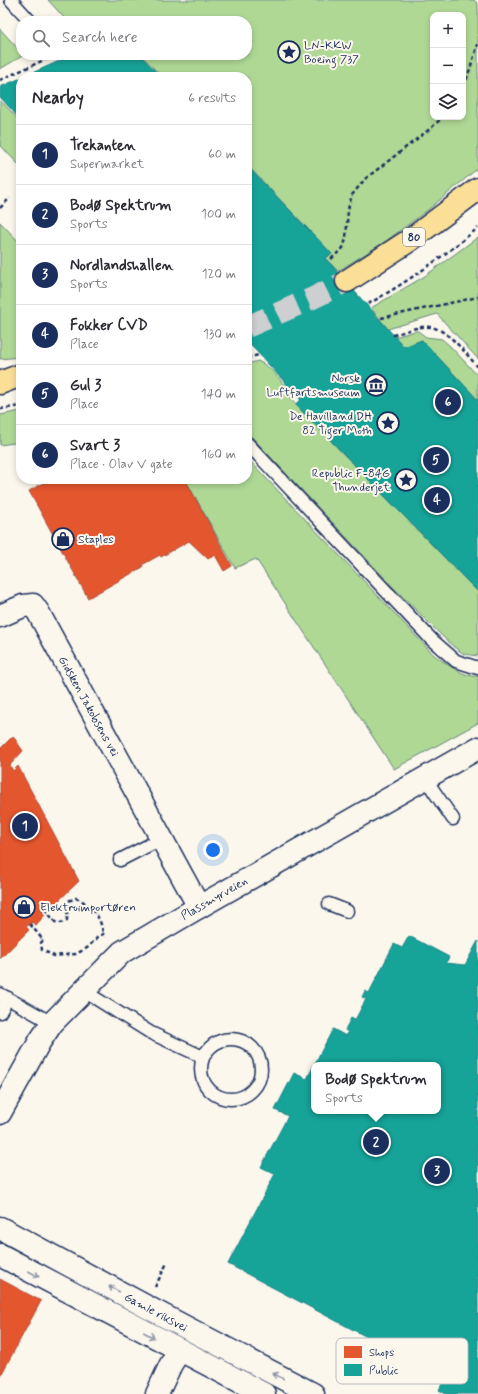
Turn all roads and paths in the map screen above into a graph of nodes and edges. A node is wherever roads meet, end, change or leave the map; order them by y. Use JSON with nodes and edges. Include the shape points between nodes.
{"nodes":[{"id":1,"x":11,"y":0,"type":"edge"},
{"id":2,"x":25,"y":16,"type":"edge"},
{"id":3,"x":478,"y":44,"type":"edge"},
{"id":4,"x":44,"y":60,"type":"edge"},
{"id":5,"x":18,"y":72,"type":"edge"},
{"id":6,"x":16,"y":73,"type":"edge"},
{"id":7,"x":0,"y":80,"type":"edge"},
{"id":8,"x":464,"y":84,"type":"edge"},
{"id":9,"x":440,"y":120,"type":"edge"},
{"id":10,"x":478,"y":189,"type":"edge"},
{"id":11,"x":10,"y":198,"type":"dead end"},
{"id":12,"x":0,"y":208,"type":"edge"},
{"id":13,"x":478,"y":228,"type":"edge"},
{"id":14,"x":331,"y":260,"type":"dead end"},
{"id":15,"x":347,"y":281,"type":"tunnel mouth"},
{"id":16,"x":477,"y":297,"type":"edge"},
{"id":17,"x":368,"y":304,"type":"dead end"},
{"id":18,"x":381,"y":318,"type":"dead end"},
{"id":19,"x":393,"y":335,"type":"dead end"},
{"id":20,"x":259,"y":355,"type":"dead end"},
{"id":21,"x":252,"y":357,"type":"edge"},
{"id":22,"x":478,"y":367,"type":"edge"},
{"id":23,"x":0,"y":369,"type":"edge"},
{"id":24,"x":16,"y":370,"type":"edge"},
{"id":25,"x":16,"y":377,"type":"edge"},
{"id":26,"x":0,"y":383,"type":"edge"},
{"id":27,"x":16,"y":407,"type":"edge"},
{"id":28,"x":0,"y":409,"type":"edge"},
{"id":29,"x":252,"y":448,"type":"edge"},
{"id":30,"x":0,"y":616,"type":"edge"},
{"id":31,"x":478,"y":668,"type":"edge"},
{"id":32,"x":478,"y":748,"type":"edge"},
{"id":33,"x":426,"y":777,"type":"junction"},
{"id":34,"x":453,"y":819,"type":"dead end"},
{"id":35,"x":161,"y":839,"type":"junction"},
{"id":36,"x":120,"y":860,"type":"dead end"},
{"id":37,"x":329,"y":904,"type":"dead end"},
{"id":38,"x":199,"y":907,"type":"junction"},
{"id":39,"x":45,"y":909,"type":"dead end"},
{"id":40,"x":347,"y":911,"type":"dead end"},
{"id":41,"x":30,"y":924,"type":"dead end"},
{"id":42,"x":103,"y":934,"type":"junction"},
{"id":43,"x":108,"y":938,"type":"dead end"},
{"id":44,"x":84,"y":991,"type":"junction"},
{"id":45,"x":4,"y":996,"type":"edge"},
{"id":46,"x":0,"y":1012,"type":"edge"},
{"id":47,"x":52,"y":1023,"type":"junction"},
{"id":48,"x":203,"y":1057,"type":"junction"},
{"id":49,"x":1,"y":1114,"type":"edge"},
{"id":50,"x":0,"y":1228,"type":"edge"},
{"id":51,"x":0,"y":1255,"type":"edge"},
{"id":52,"x":167,"y":1263,"type":"dead end"},
{"id":53,"x":152,"y":1293,"type":"dead end"},
{"id":54,"x":180,"y":1350,"type":"junction"},
{"id":55,"x":158,"y":1394,"type":"edge"},
{"id":56,"x":264,"y":1394,"type":"edge"},
{"id":57,"x":313,"y":1394,"type":"edge"}],
"edges":[{"from":1,"to":2,"type":"lane"},
{"from":3,"to":8,"type":"path"},
{"from":4,"to":5,"type":"path"},
{"from":6,"to":7,"type":"path"},
{"from":9,"to":14,"type":"path","via":[[365,179],[352,195],[348,209],[346,239],[343,248]]},
{"from":10,"to":15,"type":"highway","number":"80","via":[[410,240]]},
{"from":11,"to":12,"type":"path"},
{"from":13,"to":17,"type":"path","via":[[426,268]]},
{"from":16,"to":18,"type":"path"},
{"from":19,"to":22,"type":"path","via":[[429,326],[440,329]]},
{"from":20,"to":21,"type":"path"},
{"from":23,"to":24,"type":"highway"},
{"from":25,"to":26,"type":"highway"},
{"from":27,"to":28,"type":"path"},
{"from":29,"to":31,"type":"lane","via":[[432,640],[456,661]]},
{"from":30,"to":35,"type":"street","name":"Gidsken Jakobsens vei","via":[[23,606],[33,605]]},
{"from":32,"to":33,"type":"street","name":"Plassmyrveien"},
{"from":33,"to":34,"type":"lane"},
{"from":33,"to":38,"type":"street","name":"Plassmyrveien"},
{"from":35,"to":36,"type":"lane"},
{"from":35,"to":38,"type":"street","name":"Gidsken Jakobsens vei"},
{"from":37,"to":40,"type":"lane"},
{"from":38,"to":44,"type":"street","name":"Plassmyrveien","via":[[122,952]]},
{"from":39,"to":42,"type":"path","via":[[55,922],[61,923],[67,920],[68,901],[76,898],[93,909]]},
{"from":41,"to":42,"type":"path","via":[[44,940],[41,944],[42,950],[54,956],[76,954]]},
{"from":42,"to":43,"type":"path"},
{"from":44,"to":47,"type":"street","name":"Plassmyrveien"},
{"from":44,"to":48,"type":"lane","via":[[151,1034]]},
{"from":45,"to":46,"type":"lane"},
{"from":45,"to":47,"type":"lane"},
{"from":47,"to":49,"type":"street","name":"Plassmyrveien"},
{"from":48,"to":48,"type":"lane","via":[[201,1074],[204,1083],[218,1096],[227,1099],[246,1095],[257,1083],[261,1067],[253,1049],[245,1043],[236,1039],[216,1042]]},
{"from":57,"to":50,"type":"street","name":"Gamle riksvei","one_way":true},
{"from":51,"to":54,"type":"street","name":"Gamle riksvei","one_way":true},
{"from":52,"to":53,"type":"path"},
{"from":54,"to":55,"type":"street"},
{"from":54,"to":56,"type":"street","name":"Gamle riksvei"}]}
